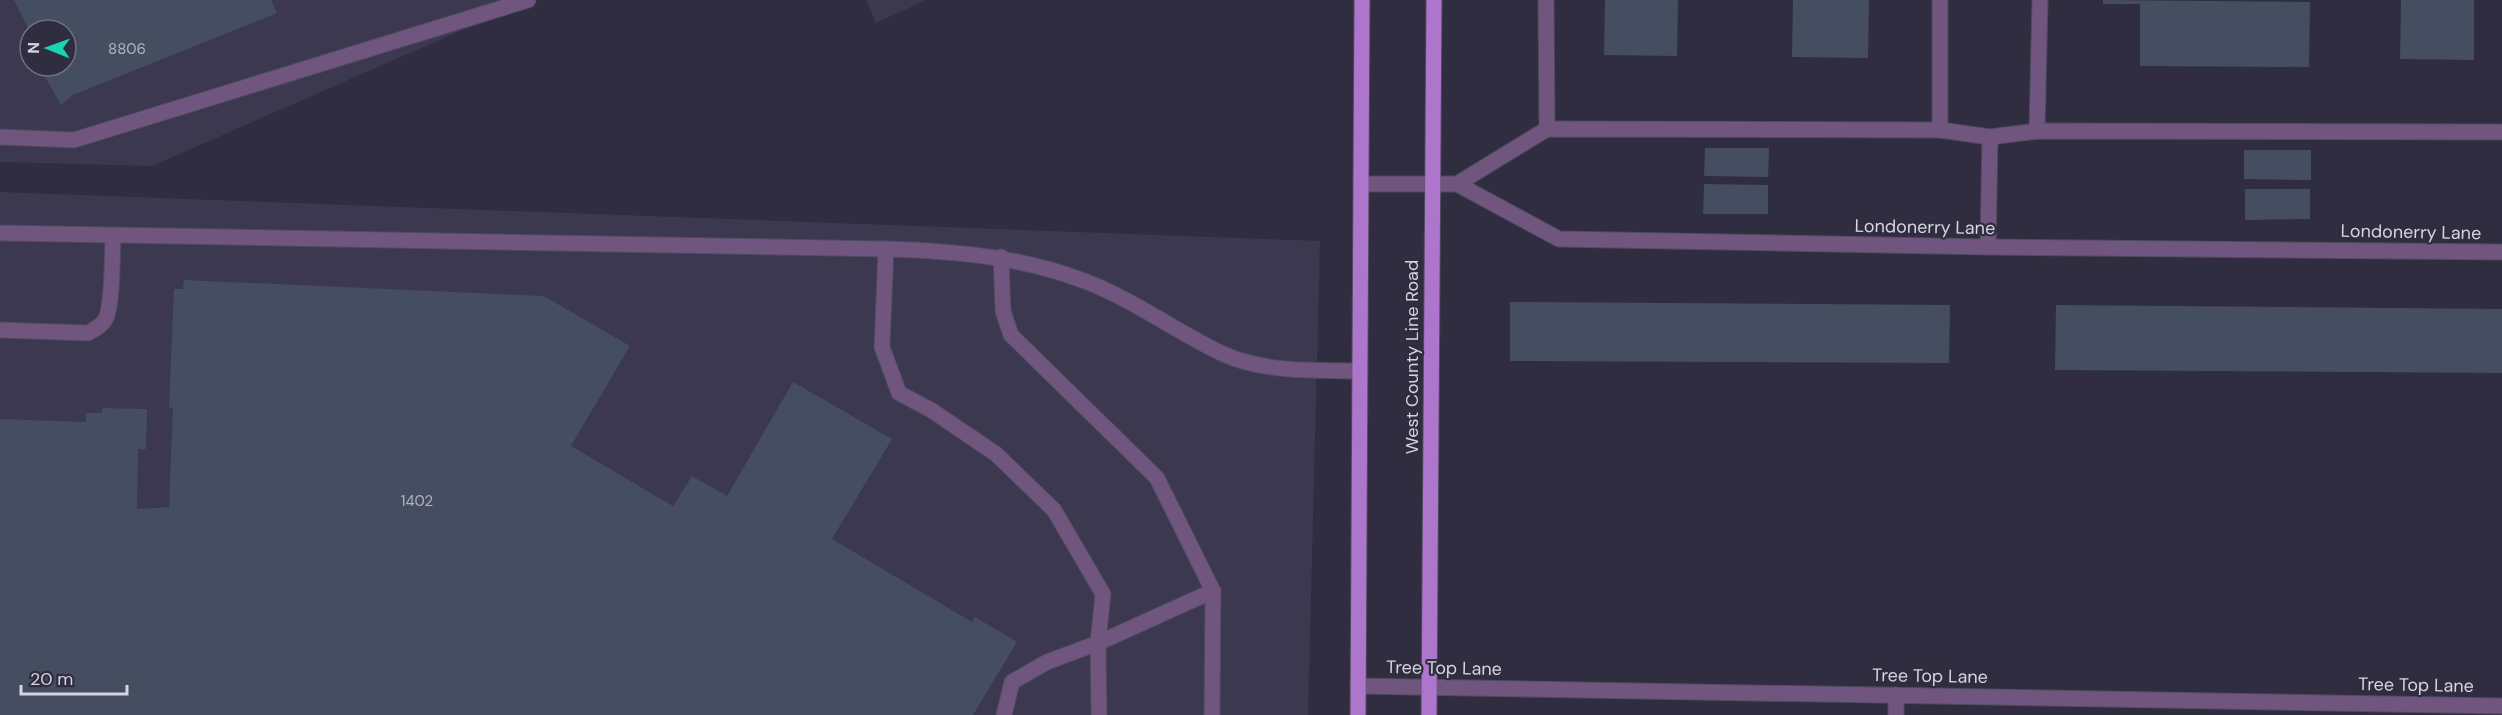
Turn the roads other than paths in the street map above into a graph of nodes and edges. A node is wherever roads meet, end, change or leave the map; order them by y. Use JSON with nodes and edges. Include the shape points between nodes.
{"nodes":[{"id":1,"x":528,"y":0,"type":"edge"},
{"id":2,"x":1362,"y":0,"type":"edge"},
{"id":3,"x":1434,"y":0,"type":"edge"},
{"id":4,"x":1546,"y":0,"type":"edge"},
{"id":5,"x":1940,"y":0,"type":"edge"},
{"id":6,"x":2040,"y":0,"type":"edge"},
{"id":7,"x":1547,"y":129,"type":"junction"},
{"id":8,"x":1940,"y":130,"type":"junction"},
{"id":9,"x":2037,"y":131,"type":"junction"},
{"id":10,"x":2502,"y":132,"type":"edge"},
{"id":11,"x":0,"y":137,"type":"edge"},
{"id":12,"x":1990,"y":137,"type":"junction"},
{"id":13,"x":1361,"y":184,"type":"junction"},
{"id":14,"x":1433,"y":184,"type":"junction"},
{"id":15,"x":1457,"y":184,"type":"junction"},
{"id":16,"x":0,"y":234,"type":"edge"},
{"id":17,"x":113,"y":237,"type":"junction"},
{"id":18,"x":1988,"y":248,"type":"junction"},
{"id":19,"x":886,"y":249,"type":"junction"},
{"id":20,"x":2502,"y":252,"type":"edge"},
{"id":21,"x":1001,"y":257,"type":"junction"},
{"id":22,"x":0,"y":330,"type":"edge"},
{"id":23,"x":1360,"y":371,"type":"junction"},
{"id":24,"x":1213,"y":591,"type":"junction"},
{"id":25,"x":1098,"y":643,"type":"junction"},
{"id":26,"x":1358,"y":687,"type":"junction"},
{"id":27,"x":1429,"y":688,"type":"junction"},
{"id":28,"x":1896,"y":694,"type":"junction"},
{"id":29,"x":2502,"y":706,"type":"edge"},
{"id":30,"x":1004,"y":715,"type":"edge"},
{"id":31,"x":1099,"y":715,"type":"edge"},
{"id":32,"x":1212,"y":715,"type":"edge"},
{"id":33,"x":1358,"y":715,"type":"edge"},
{"id":34,"x":1429,"y":715,"type":"edge"},
{"id":35,"x":1896,"y":715,"type":"edge"}],
"edges":[{"from":1,"to":11,"type":"street","via":[[74,140]]},
{"from":2,"to":13,"type":"main road"},
{"from":3,"to":14,"type":"main road","name":"West County Line Road"},
{"from":4,"to":7,"type":"street"},
{"from":5,"to":8,"type":"street"},
{"from":6,"to":9,"type":"street"},
{"from":7,"to":8,"type":"street"},
{"from":7,"to":15,"type":"street"},
{"from":8,"to":12,"type":"street"},
{"from":9,"to":10,"type":"street"},
{"from":9,"to":12,"type":"street"},
{"from":12,"to":18,"type":"street"},
{"from":13,"to":14,"type":"street","name":"Londonerry Lane"},
{"from":13,"to":23,"type":"main road"},
{"from":14,"to":15,"type":"street","name":"Londonerry Lane"},
{"from":14,"to":27,"type":"main road","name":"West County Line Road"},
{"from":15,"to":18,"type":"street","name":"Londonerry Lane","via":[[1559,239]]},
{"from":16,"to":17,"type":"street"},
{"from":17,"to":19,"type":"street"},
{"from":17,"to":22,"type":"street","via":[[108,307],[106,319],[98,328],[88,333]]},
{"from":18,"to":20,"type":"street","name":"Londonerry Lane"},
{"from":19,"to":21,"type":"street"},
{"from":19,"to":25,"type":"street","via":[[882,347],[899,393],[996,454],[1054,510],[1103,594]]},
{"from":21,"to":23,"type":"street","via":[[1080,279],[1223,354],[1277,369]]},
{"from":21,"to":24,"type":"street","via":[[1003,311],[1011,335],[1157,478]]},
{"from":23,"to":26,"type":"main road"},
{"from":24,"to":25,"type":"street"},
{"from":24,"to":32,"type":"street"},
{"from":25,"to":30,"type":"street","via":[[1047,662],[1012,682]]},
{"from":25,"to":31,"type":"street"},
{"from":26,"to":27,"type":"street","name":"Tree Top Lane"},
{"from":26,"to":33,"type":"main road"},
{"from":27,"to":28,"type":"street","name":"Tree Top Lane"},
{"from":27,"to":34,"type":"main road","name":"West County Line Road"},
{"from":28,"to":29,"type":"street","name":"Tree Top Lane"},
{"from":28,"to":35,"type":"street"}]}
